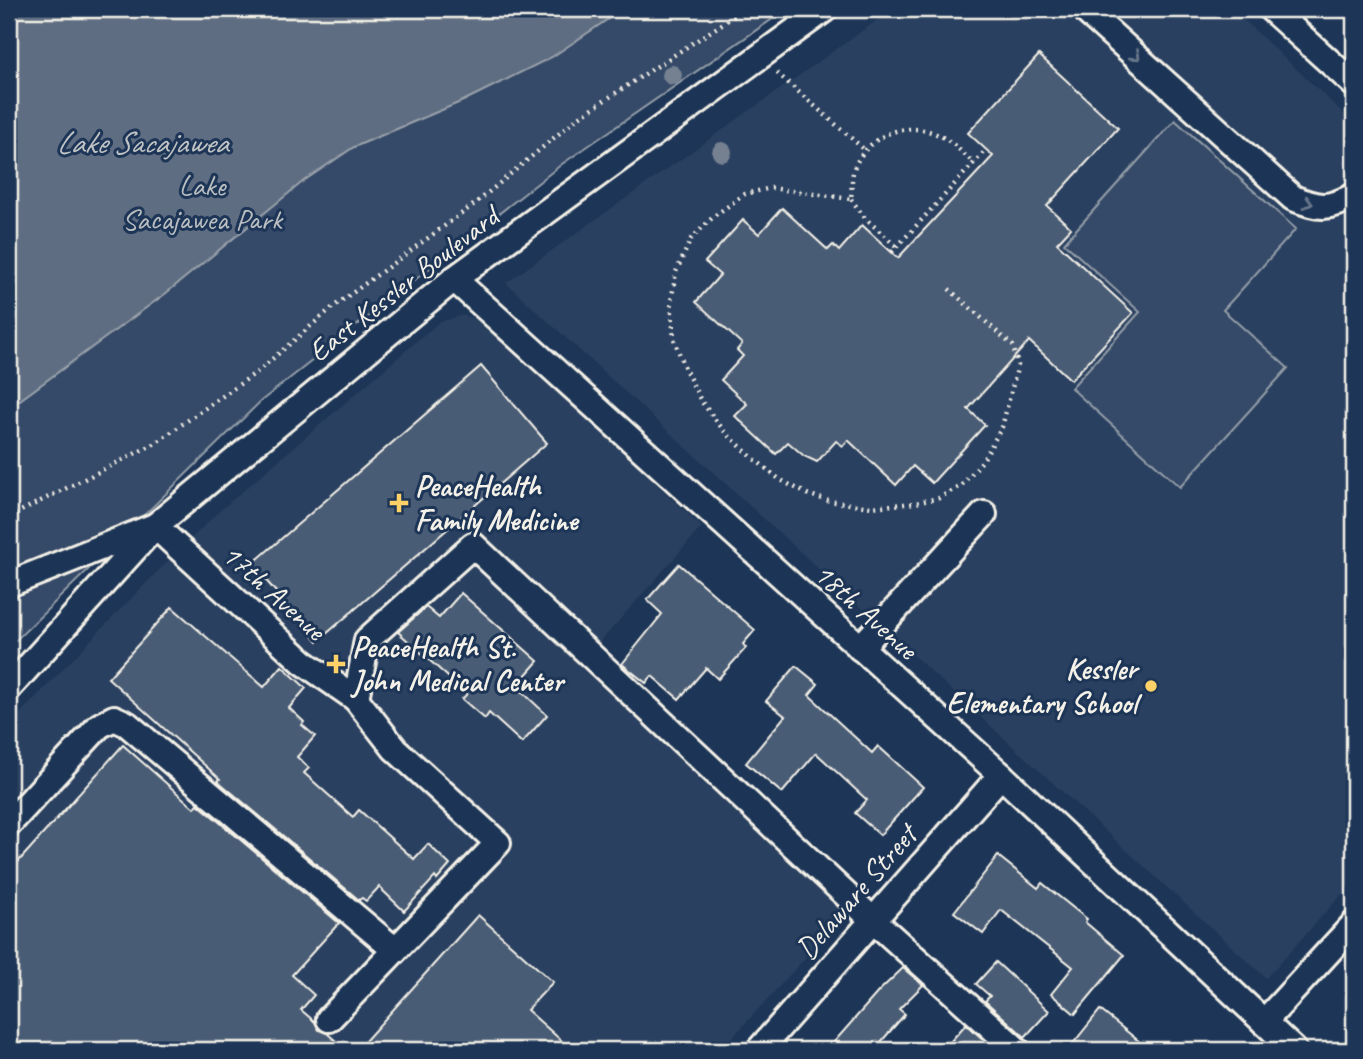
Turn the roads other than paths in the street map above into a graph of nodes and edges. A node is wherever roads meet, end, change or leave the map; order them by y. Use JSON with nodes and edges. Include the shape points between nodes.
{"nodes":[{"id":1,"x":825,"y":9,"type":"edge"},
{"id":2,"x":1087,"y":9,"type":"edge"},
{"id":3,"x":1271,"y":9,"type":"edge"},
{"id":4,"x":1354,"y":84,"type":"edge"},
{"id":5,"x":1354,"y":196,"type":"edge"},
{"id":6,"x":454,"y":279,"type":"junction"},
{"id":7,"x":984,"y":514,"type":"dead end"},
{"id":8,"x":155,"y":526,"type":"junction"},
{"id":9,"x":9,"y":584,"type":"edge"},
{"id":10,"x":860,"y":648,"type":"junction"},
{"id":11,"x":9,"y":688,"type":"edge"},
{"id":12,"x":356,"y":699,"type":"junction"},
{"id":13,"x":1001,"y":775,"type":"junction"},
{"id":14,"x":9,"y":824,"type":"edge"},
{"id":15,"x":873,"y":920,"type":"junction"},
{"id":16,"x":1354,"y":924,"type":"edge"},
{"id":17,"x":395,"y":950,"type":"junction"},
{"id":18,"x":329,"y":1019,"type":"dead end"},
{"id":19,"x":1264,"y":1022,"type":"junction"},
{"id":20,"x":759,"y":1050,"type":"edge"},
{"id":21,"x":1017,"y":1050,"type":"edge"},
{"id":22,"x":1294,"y":1050,"type":"edge"}],
"edges":[{"from":1,"to":6,"type":"street","name":"East Kessler Boulevard"},
{"from":2,"to":5,"type":"street","one_way":true,"via":[[1293,198],[1312,206],[1333,206]]},
{"from":3,"to":4,"type":"street"},
{"from":6,"to":8,"type":"street","name":"East Kessler Boulevard"},
{"from":6,"to":10,"type":"street","name":"18th Avenue"},
{"from":7,"to":10,"type":"street"},
{"from":8,"to":9,"type":"street","name":"East Kessler Boulevard"},
{"from":8,"to":11,"type":"street"},
{"from":8,"to":12,"type":"street","name":"17th Avenue","via":[[303,662]]},
{"from":10,"to":13,"type":"street","name":"18th Avenue"},
{"from":12,"to":15,"type":"street","via":[[367,640],[473,545]]},
{"from":12,"to":17,"type":"street","name":"17th Avenue","via":[[394,749],[498,843]]},
{"from":13,"to":15,"type":"street","name":"Delaware Street"},
{"from":13,"to":19,"type":"street","name":"18th Avenue"},
{"from":14,"to":17,"type":"street","via":[[99,726],[114,718],[127,724]]},
{"from":15,"to":20,"type":"street","name":"Delaware Street"},
{"from":15,"to":21,"type":"street"},
{"from":16,"to":19,"type":"street"},
{"from":17,"to":18,"type":"street"},
{"from":19,"to":22,"type":"street","name":"18th Avenue"}]}
